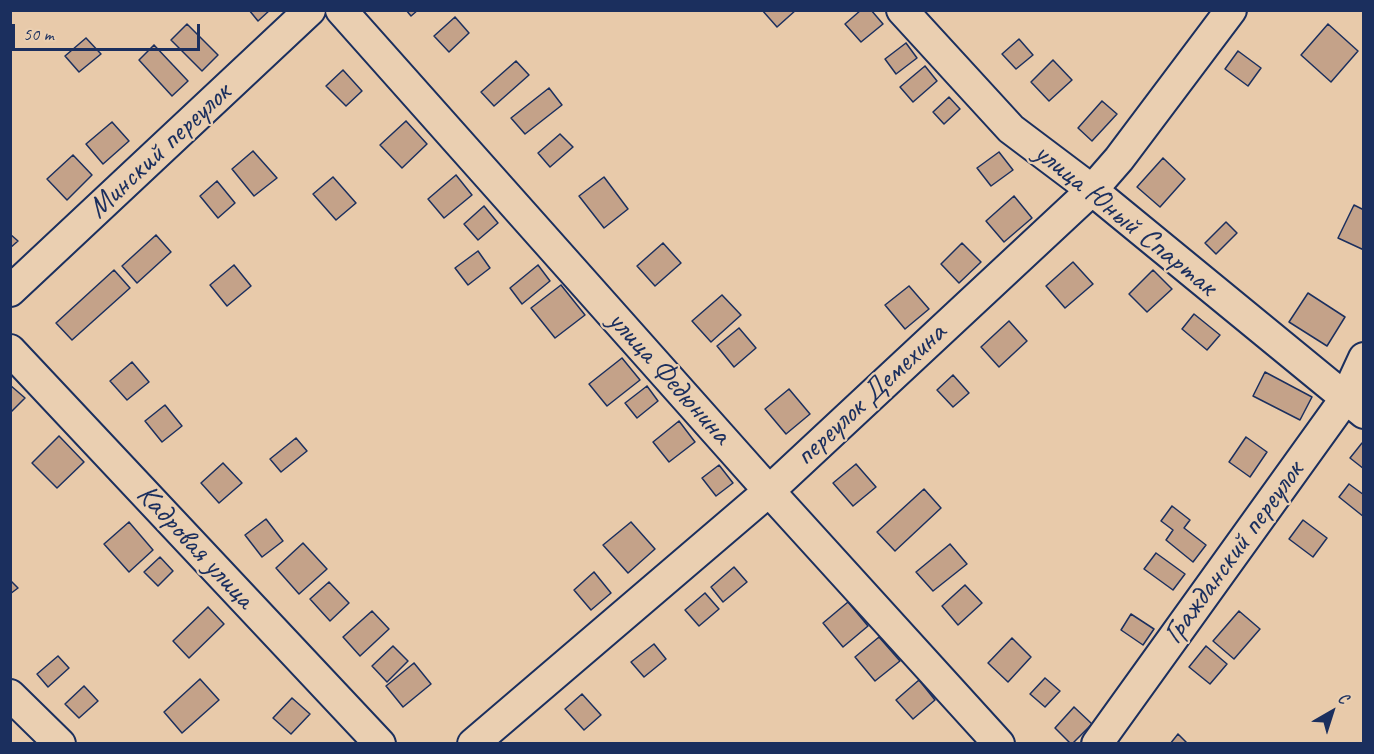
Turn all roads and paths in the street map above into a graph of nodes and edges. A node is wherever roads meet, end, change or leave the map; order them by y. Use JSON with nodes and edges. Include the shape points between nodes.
{"nodes":[{"id":1,"x":310,"y":10,"type":"edge"},
{"id":2,"x":341,"y":10,"type":"edge"},
{"id":3,"x":902,"y":10,"type":"edge"},
{"id":4,"x":1232,"y":10,"type":"edge"},
{"id":5,"x":1092,"y":190,"type":"junction"},
{"id":6,"x":10,"y":291,"type":"edge"},
{"id":7,"x":10,"y":350,"type":"edge"},
{"id":8,"x":1364,"y":358,"type":"edge"},
{"id":9,"x":1354,"y":406,"type":"edge"},
{"id":10,"x":769,"y":490,"type":"junction"},
{"id":11,"x":10,"y":695,"type":"edge"},
{"id":12,"x":60,"y":744,"type":"edge"},
{"id":13,"x":380,"y":744,"type":"edge"},
{"id":14,"x":473,"y":744,"type":"edge"},
{"id":15,"x":999,"y":744,"type":"edge"},
{"id":16,"x":1097,"y":744,"type":"edge"}],
"edges":[{"from":1,"to":6,"type":"street","name":"Минский переулок"},
{"from":2,"to":10,"type":"street","name":"улица Федюнина"},
{"from":3,"to":5,"type":"street","name":"улица Юный Спартак","via":[[1011,129]]},
{"from":4,"to":5,"type":"street","name":"переулок Демехина"},
{"from":5,"to":9,"type":"street","name":"улица Юный Спартак"},
{"from":5,"to":10,"type":"street","name":"переулок Демехина"},
{"from":7,"to":13,"type":"street","name":"Кадровая улица"},
{"from":8,"to":9,"type":"street","name":"Гражданский переулок"},
{"from":9,"to":16,"type":"street","name":"Гражданский переулок"},
{"from":10,"to":14,"type":"street","name":"переулок Демехина"},
{"from":10,"to":15,"type":"street","name":"улица Федюнина"},
{"from":11,"to":12,"type":"street"}]}
